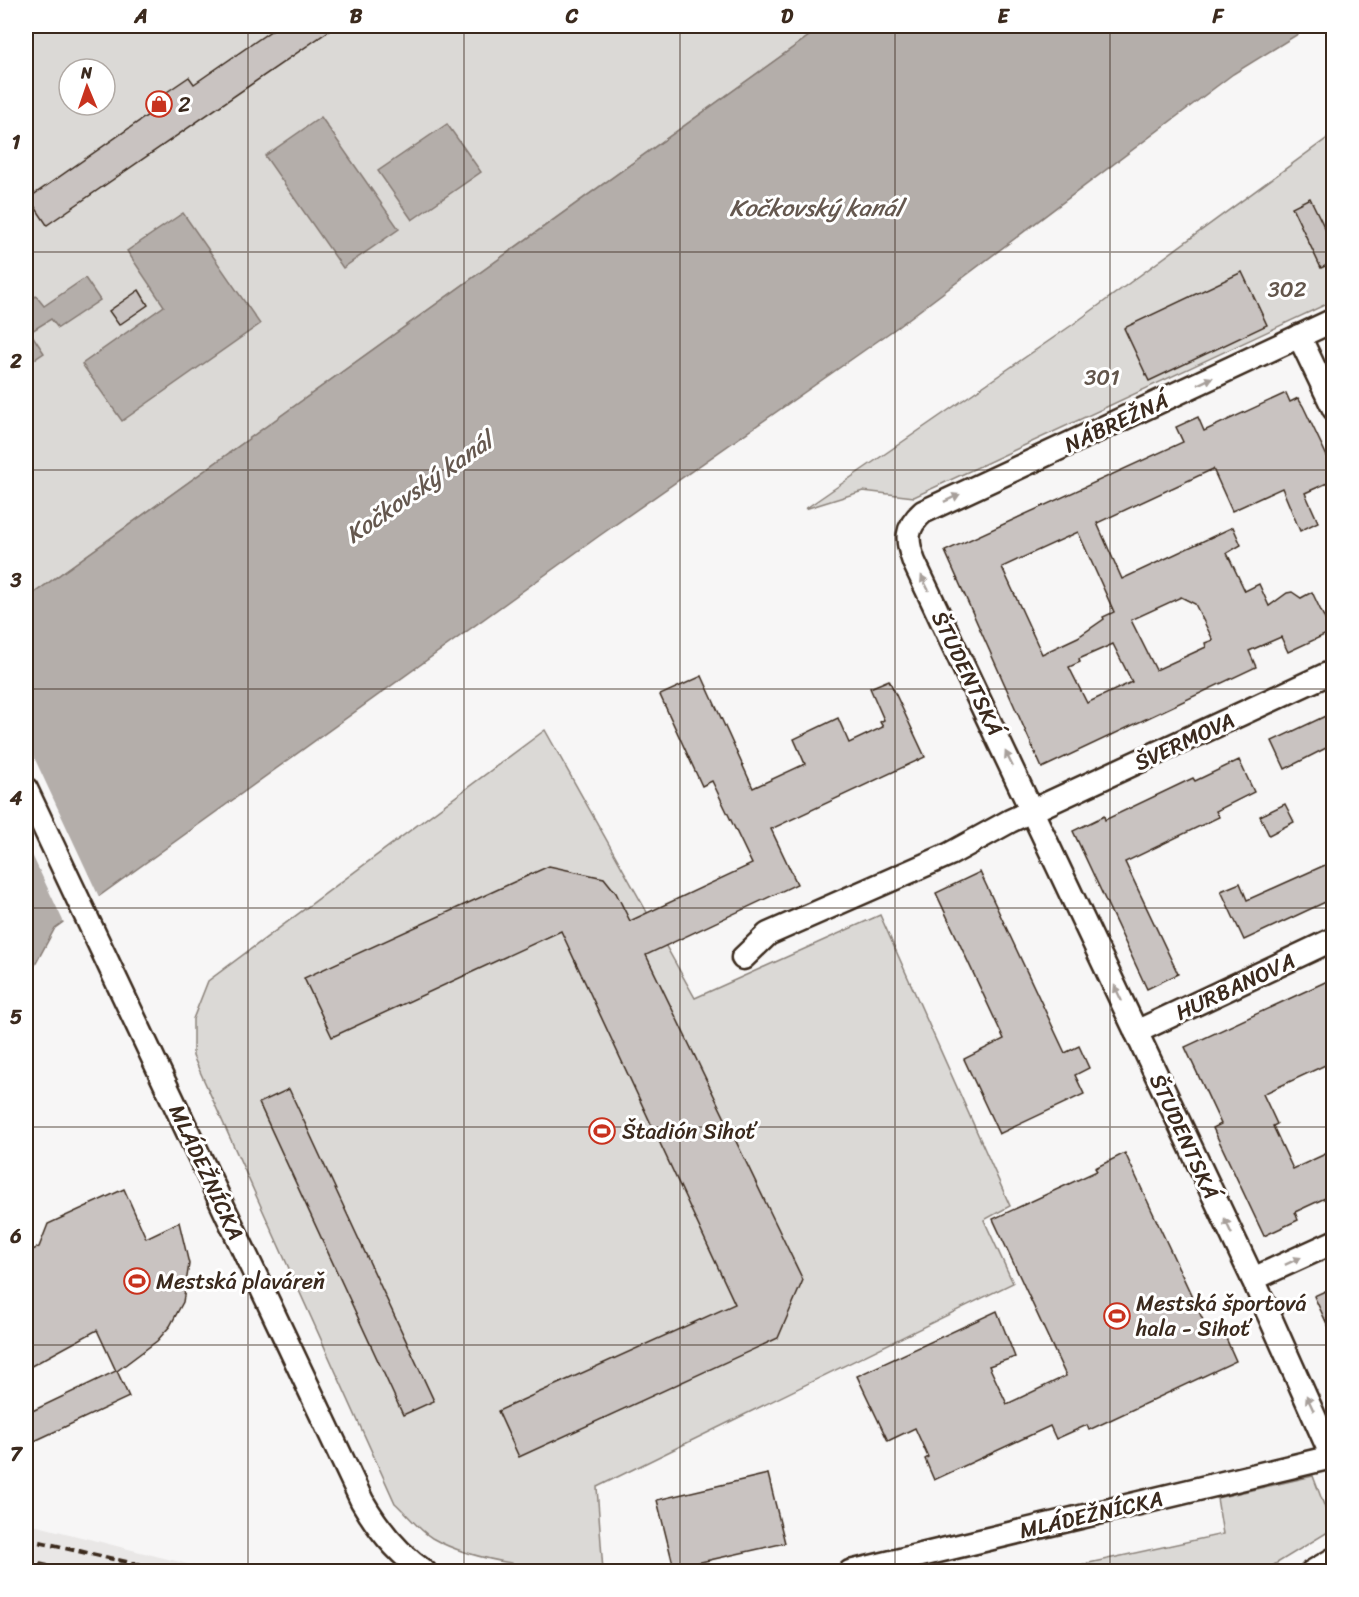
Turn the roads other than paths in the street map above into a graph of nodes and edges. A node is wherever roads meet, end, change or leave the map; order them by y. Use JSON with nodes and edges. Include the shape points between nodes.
{"nodes":[{"id":1,"x":1334,"y":320,"type":"edge"},
{"id":2,"x":1299,"y":336,"type":"junction"},
{"id":3,"x":1334,"y":410,"type":"edge"},
{"id":4,"x":909,"y":533,"type":"joint"},
{"id":5,"x":1334,"y":671,"type":"edge"},
{"id":6,"x":26,"y":789,"type":"edge"},
{"id":7,"x":1034,"y":812,"type":"junction"},
{"id":8,"x":1334,"y":939,"type":"edge"},
{"id":9,"x":743,"y":958,"type":"dead end"},
{"id":10,"x":1136,"y":1032,"type":"junction"},
{"id":11,"x":1334,"y":1242,"type":"edge"},
{"id":12,"x":1252,"y":1279,"type":"junction"},
{"id":13,"x":1333,"y":1459,"type":"edge"},
{"id":14,"x":1334,"y":1559,"type":"edge"},
{"id":15,"x":425,"y":1572,"type":"edge"},
{"id":16,"x":850,"y":1572,"type":"edge"},
{"id":17,"x":1312,"y":1572,"type":"edge"}],
"edges":[{"from":1,"to":2,"type":"street","name":"NÁBREŽNÁ"},
{"from":2,"to":3,"type":"street"},
{"from":4,"to":2,"type":"street","name":"NÁBREŽNÁ","one_way":true,"via":[[912,522],[923,512]]},
{"from":7,"to":4,"type":"street","name":"ŠTUDENTSKÁ","one_way":true,"via":[[914,562]]},
{"from":5,"to":7,"type":"street","name":"ŠVERMOVA"},
{"from":6,"to":15,"type":"street","name":"MLÁDEŽNÍCKA","via":[[362,1501],[386,1538],[402,1556]]},
{"from":7,"to":9,"type":"street","via":[[975,838],[950,854],[768,934]]},
{"from":10,"to":7,"type":"street","name":"ŠTUDENTSKÁ","one_way":true},
{"from":8,"to":10,"type":"street","name":"HURBANOVA"},
{"from":12,"to":10,"type":"street","name":"ŠTUDENTSKÁ","one_way":true},
{"from":12,"to":11,"type":"street","one_way":true},
{"from":13,"to":12,"type":"street","name":"ŠTUDENTSKÁ","one_way":true},
{"from":13,"to":16,"type":"street","name":"MLÁDEŽNÍCKA"},
{"from":14,"to":17,"type":"street"}]}
